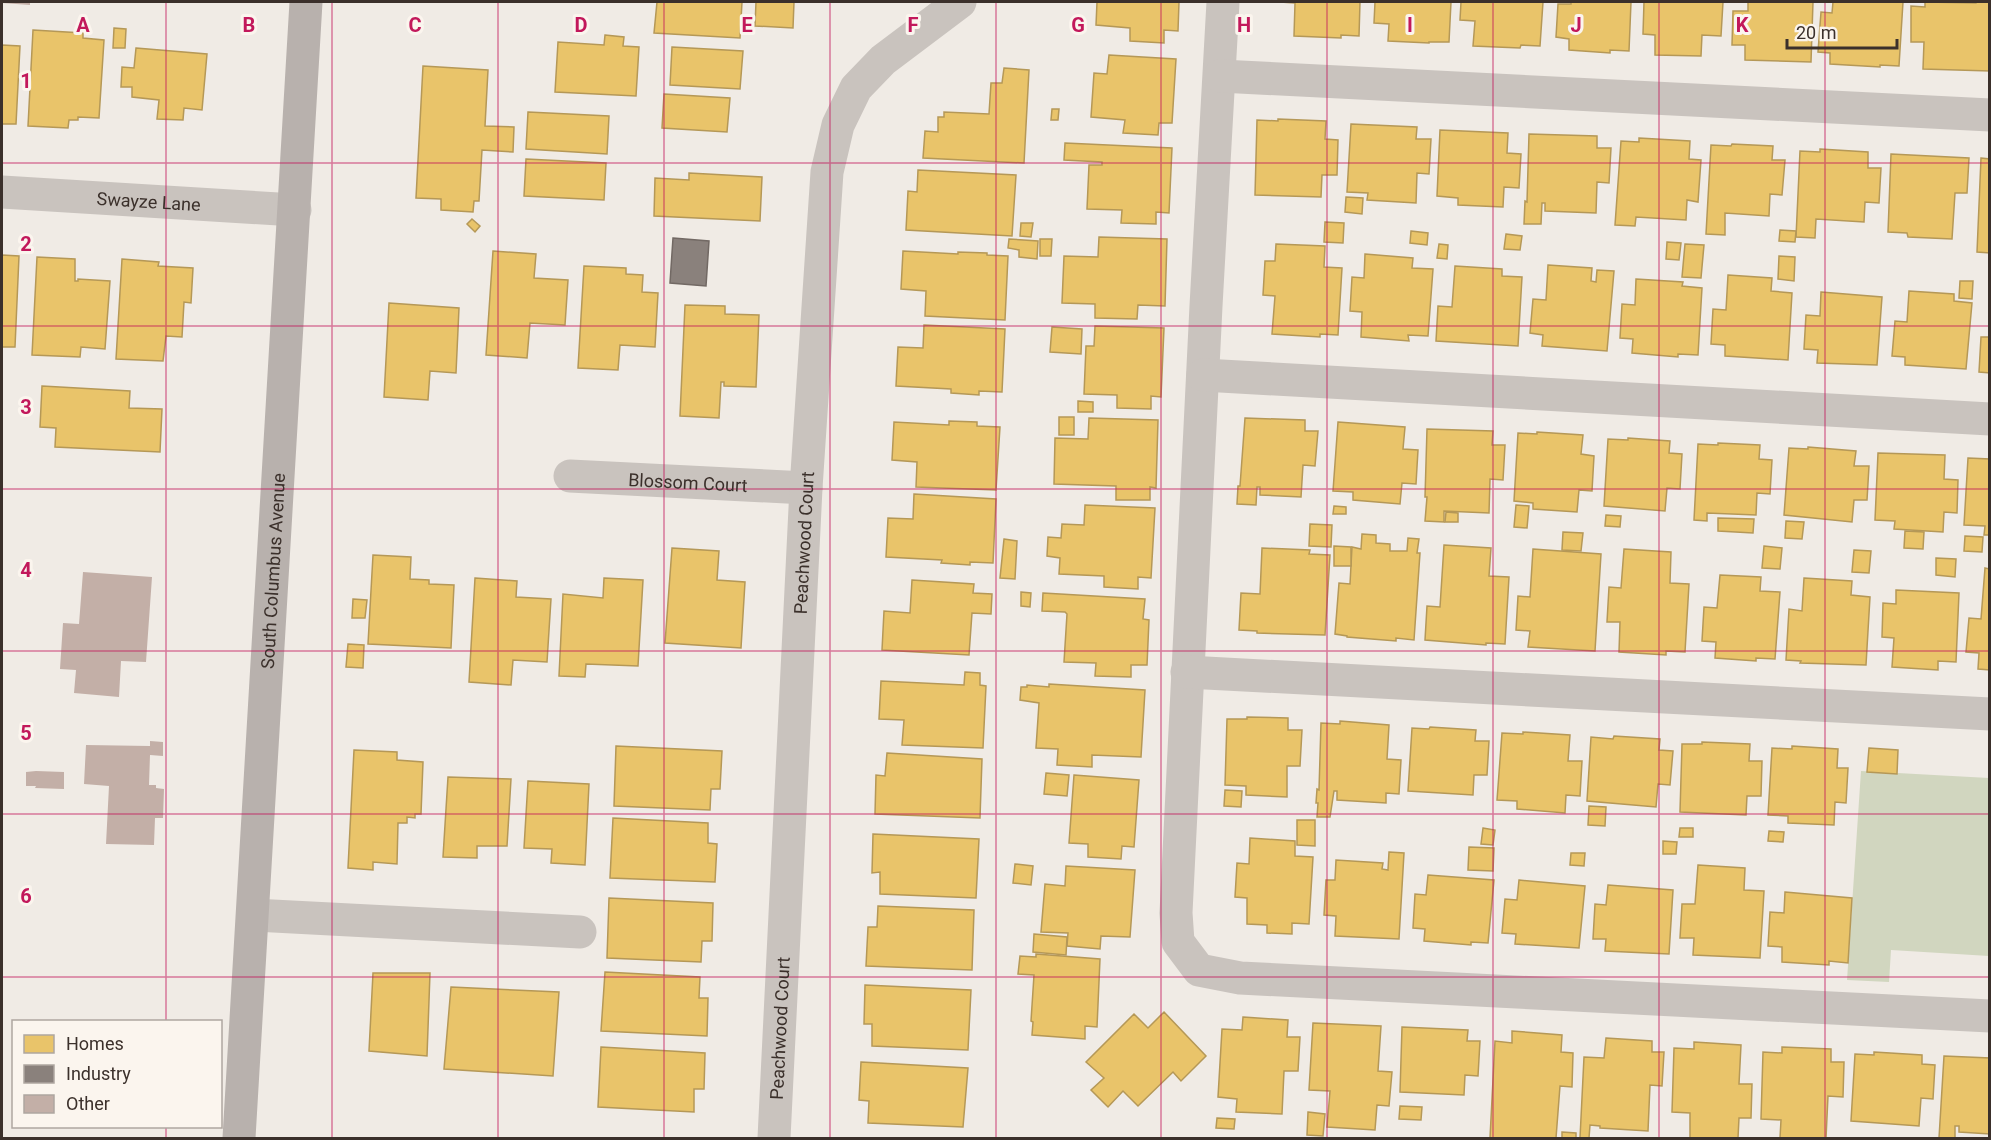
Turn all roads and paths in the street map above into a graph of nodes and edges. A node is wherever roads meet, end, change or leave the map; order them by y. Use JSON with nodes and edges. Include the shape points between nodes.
{"nodes":[{"id":1,"x":306,"y":2,"type":"edge"},
{"id":2,"x":960,"y":2,"type":"edge"},
{"id":3,"x":1223,"y":2,"type":"edge"},
{"id":4,"x":1220,"y":76,"type":"junction"},
{"id":5,"x":1989,"y":115,"type":"edge"},
{"id":6,"x":2,"y":192,"type":"edge"},
{"id":7,"x":295,"y":210,"type":"junction"},
{"id":8,"x":1203,"y":375,"type":"junction"},
{"id":9,"x":1989,"y":419,"type":"edge"},
{"id":10,"x":570,"y":476,"type":"dead end"},
{"id":11,"x":806,"y":488,"type":"junction"},
{"id":12,"x":1187,"y":672,"type":"junction"},
{"id":13,"x":1989,"y":714,"type":"edge"},
{"id":14,"x":253,"y":915,"type":"junction"},
{"id":15,"x":580,"y":932,"type":"dead end"},
{"id":16,"x":1989,"y":1016,"type":"edge"},
{"id":17,"x":238,"y":1138,"type":"edge"},
{"id":18,"x":774,"y":1138,"type":"edge"}],
"edges":[{"from":1,"to":7,"type":"main road","name":"South Columbus Avenue"},
{"from":2,"to":11,"type":"street","name":"Peachwood Court","via":[[876,67],[856,88],[838,125],[827,172]]},
{"from":3,"to":4,"type":"street"},
{"from":4,"to":5,"type":"street"},
{"from":4,"to":8,"type":"street"},
{"from":6,"to":7,"type":"street","name":"Swayze Lane"},
{"from":7,"to":14,"type":"main road","name":"South Columbus Avenue"},
{"from":8,"to":9,"type":"street"},
{"from":8,"to":12,"type":"street"},
{"from":10,"to":11,"type":"street","name":"Blossom Court"},
{"from":11,"to":18,"type":"street","name":"Peachwood Court"},
{"from":12,"to":13,"type":"street"},
{"from":12,"to":16,"type":"street","via":[[1176,913],[1178,942],[1199,970],[1240,978]]},
{"from":14,"to":15,"type":"street"},
{"from":14,"to":17,"type":"main road","name":"South Columbus Avenue"}]}
